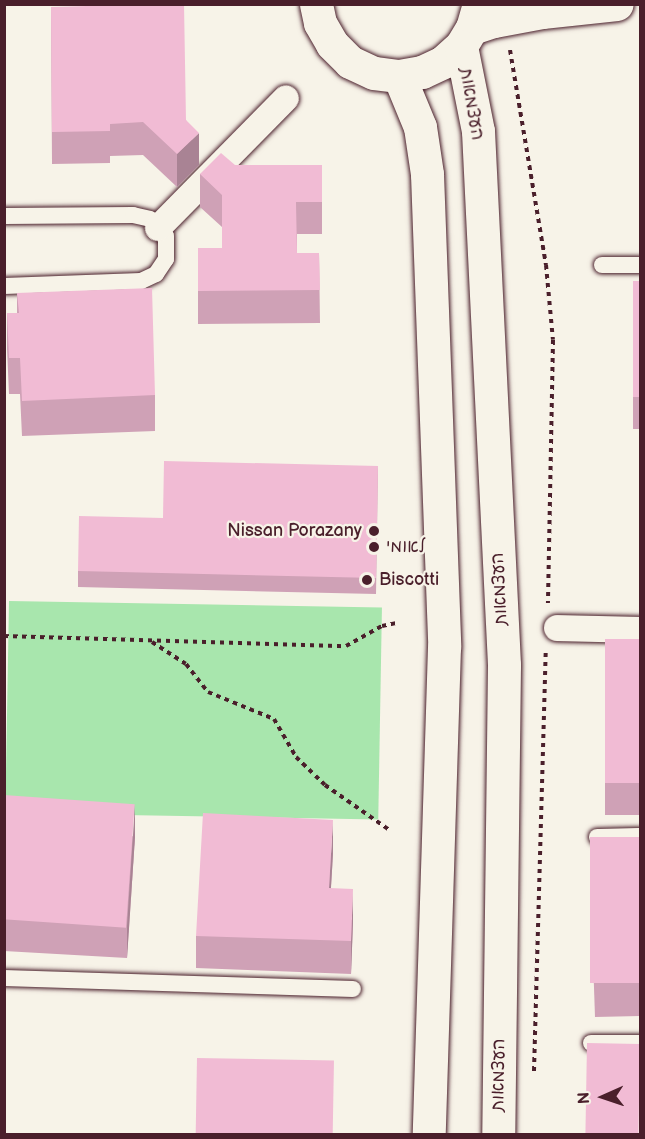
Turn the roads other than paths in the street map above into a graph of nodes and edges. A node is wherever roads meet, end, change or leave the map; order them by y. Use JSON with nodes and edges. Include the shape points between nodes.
{"nodes":[{"id":1,"x":316,"y":4,"type":"edge"},
{"id":2,"x":617,"y":4,"type":"edge"},
{"id":3,"x":479,"y":24,"type":"edge"},
{"id":4,"x":399,"y":76,"type":"junction"},
{"id":5,"x":286,"y":98,"type":"dead end"},
{"id":6,"x":4,"y":216,"type":"edge"},
{"id":7,"x":158,"y":228,"type":"junction"},
{"id":8,"x":602,"y":265,"type":"dead end"},
{"id":9,"x":640,"y":265,"type":"edge"},
{"id":10,"x":4,"y":286,"type":"edge"},
{"id":11,"x":550,"y":626,"type":"road end"},
{"id":12,"x":640,"y":630,"type":"edge"},
{"id":13,"x":640,"y":836,"type":"edge"},
{"id":14,"x":597,"y":837,"type":"edge"},
{"id":15,"x":4,"y":978,"type":"edge"},
{"id":16,"x":353,"y":989,"type":"dead end"},
{"id":17,"x":591,"y":1043,"type":"edge"},
{"id":18,"x":640,"y":1043,"type":"edge"},
{"id":19,"x":429,"y":1134,"type":"edge"},
{"id":20,"x":498,"y":1134,"type":"edge"}],
"edges":[{"from":1,"to":4,"type":"main road","via":[[320,23],[332,44],[350,62],[374,73]]},
{"from":2,"to":3,"type":"main road"},
{"from":3,"to":4,"type":"main road","via":[[443,62],[422,72]]},
{"from":3,"to":20,"type":"main road","name":"העצמאות","via":[[478,131],[504,665]]},
{"from":4,"to":19,"type":"main road","via":[[420,127],[428,174],[444,647]]},
{"from":5,"to":7,"type":"street"},
{"from":6,"to":7,"type":"lane","via":[[133,215],[150,219]]},
{"from":7,"to":10,"type":"lane","via":[[166,236],[166,259],[156,274],[141,281]]},
{"from":8,"to":9,"type":"lane"},
{"from":11,"to":12,"type":"street"},
{"from":13,"to":14,"type":"lane"},
{"from":15,"to":16,"type":"lane"},
{"from":17,"to":18,"type":"lane"}]}
